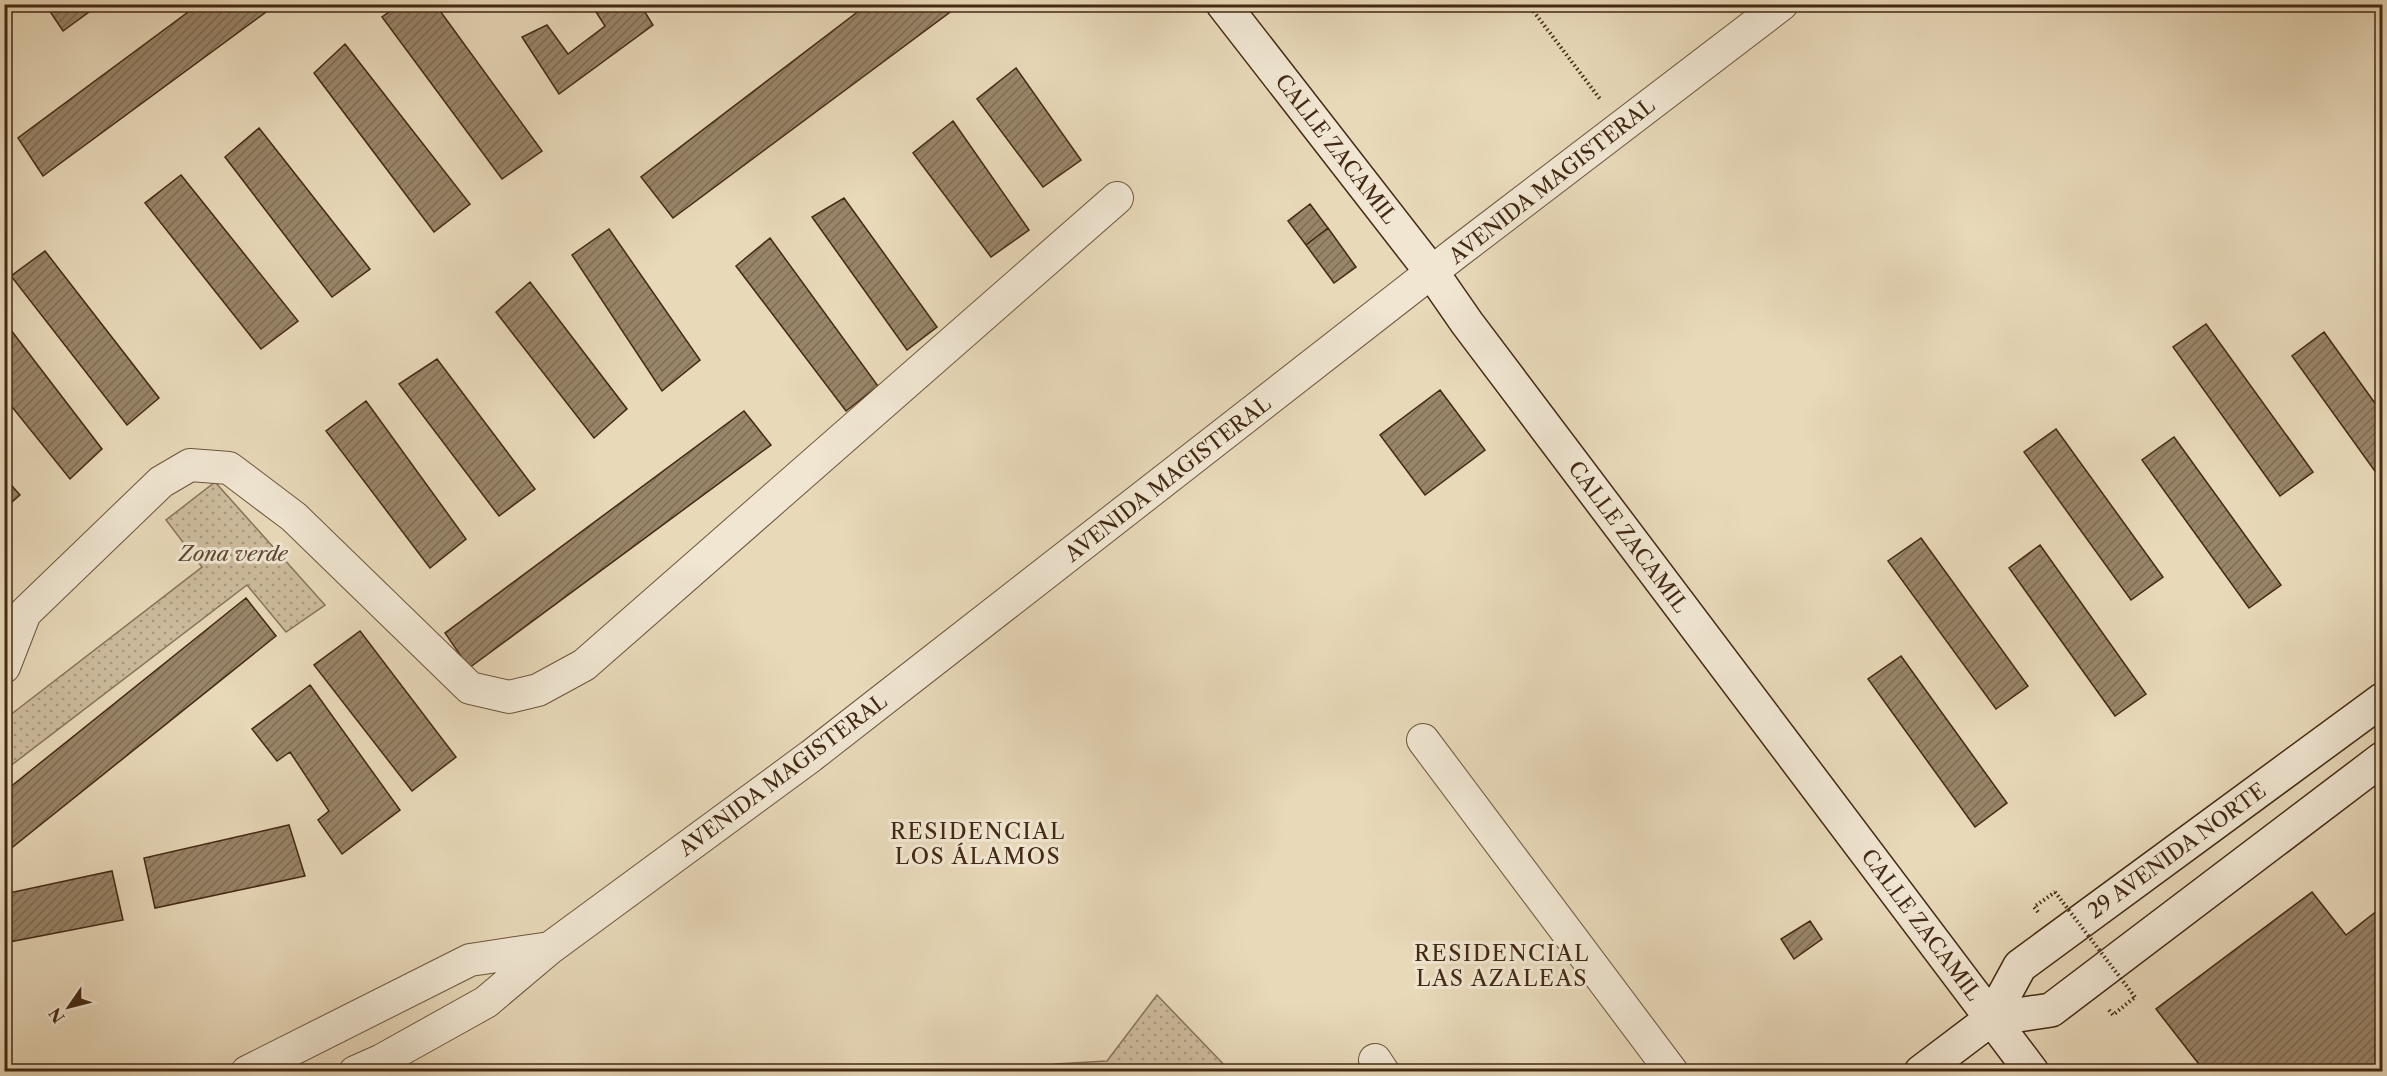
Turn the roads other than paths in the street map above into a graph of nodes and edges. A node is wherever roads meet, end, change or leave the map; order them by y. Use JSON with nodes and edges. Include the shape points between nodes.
{"nodes":[{"id":1,"x":1223,"y":4,"type":"edge"},
{"id":2,"x":1782,"y":4,"type":"edge"},
{"id":3,"x":1117,"y":198,"type":"dead end"},
{"id":4,"x":1433,"y":274,"type":"junction"},
{"id":5,"x":4,"y":667,"type":"edge"},
{"id":6,"x":2382,"y":700,"type":"edge"},
{"id":7,"x":1423,"y":741,"type":"dead end"},
{"id":8,"x":2382,"y":759,"type":"edge"},
{"id":9,"x":550,"y":948,"type":"junction"},
{"id":10,"x":1991,"y":1019,"type":"junction"},
{"id":11,"x":247,"y":1071,"type":"edge"},
{"id":12,"x":355,"y":1071,"type":"edge"},
{"id":13,"x":1672,"y":1071,"type":"edge"},
{"id":14,"x":1921,"y":1071,"type":"edge"},
{"id":15,"x":2032,"y":1071,"type":"edge"}],
"edges":[{"from":1,"to":4,"type":"street","name":"CALLE ZACAMIL"},
{"from":2,"to":4,"type":"street","name":"AVENIDA MAGISTERAL"},
{"from":3,"to":5,"type":"street","via":[[584,665],[538,690],[509,698],[470,688],[294,518],[229,468],[190,465],[162,482],[25,613]]},
{"from":4,"to":9,"type":"street","name":"AVENIDA MAGISTERAL","via":[[811,756]]},
{"from":4,"to":10,"type":"street","name":"CALLE ZACAMIL"},
{"from":6,"to":10,"type":"street","name":"29 AVENIDA NORTE","via":[[2020,966]]},
{"from":7,"to":13,"type":"street"},
{"from":8,"to":10,"type":"street","name":"29 AVENIDA NORTE","via":[[2051,1010]]},
{"from":9,"to":11,"type":"street","name":"AVENIDA MAGISTERAL","via":[[470,960]]},
{"from":9,"to":12,"type":"street","name":"AVENIDA MAGISTERAL","via":[[486,1002]]},
{"from":10,"to":14,"type":"street","name":"29 AVENIDA NORTE"},
{"from":10,"to":15,"type":"street","name":"CALLE ZACAMIL"}]}
